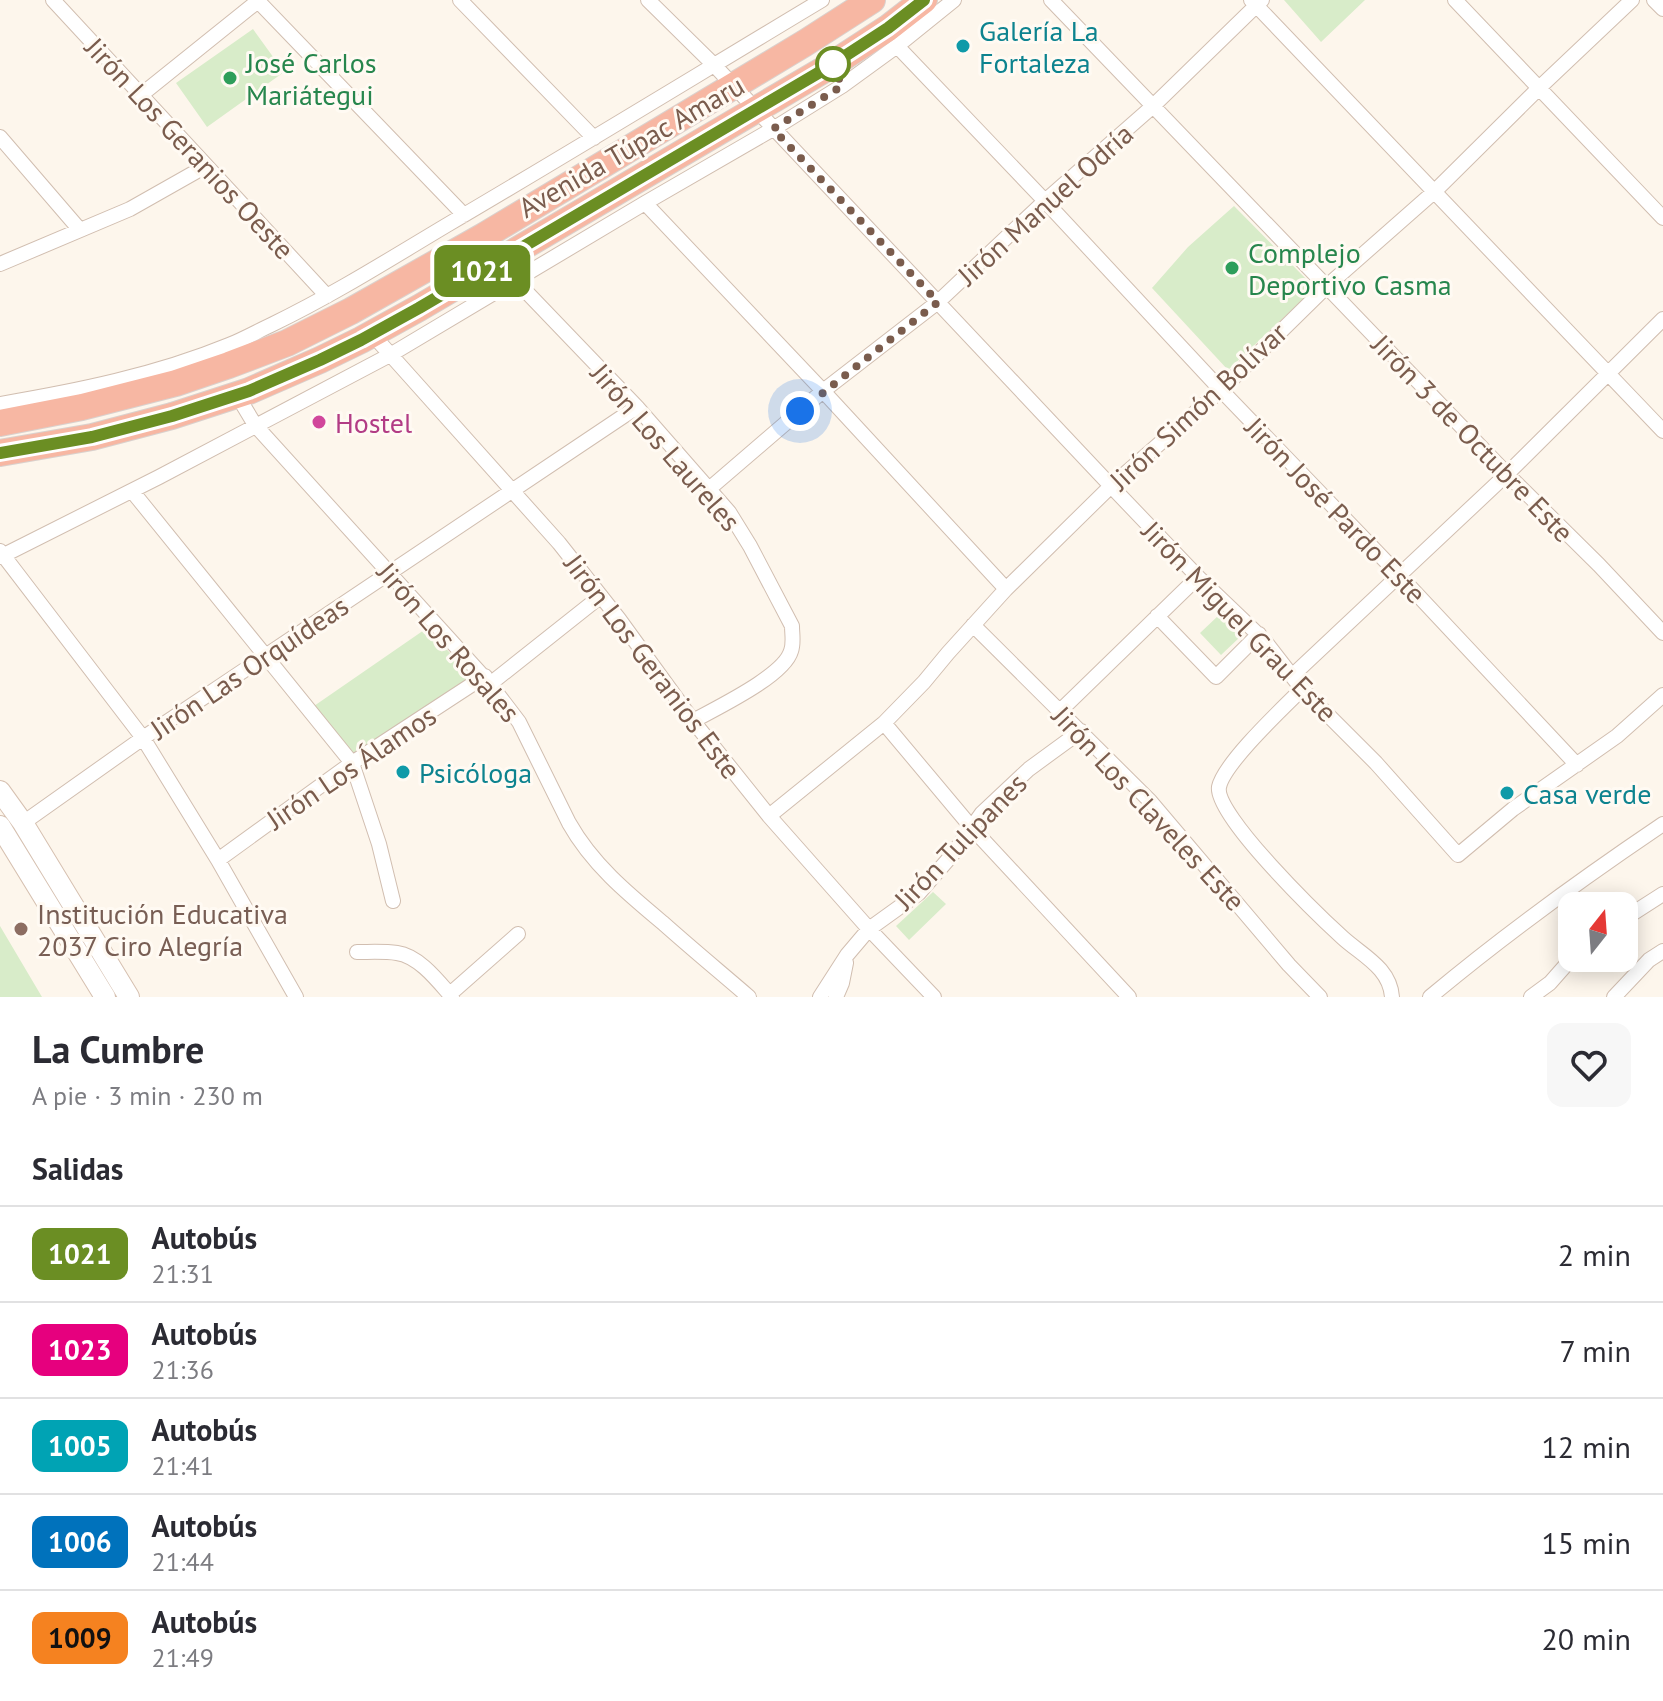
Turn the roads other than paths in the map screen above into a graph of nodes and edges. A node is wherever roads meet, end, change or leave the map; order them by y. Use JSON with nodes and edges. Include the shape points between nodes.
{"nodes":[{"id":1,"x":53,"y":0,"type":"edge"},
{"id":2,"x":257,"y":0,"type":"edge"},
{"id":3,"x":460,"y":0,"type":"edge"},
{"id":4,"x":648,"y":0,"type":"edge"},
{"id":5,"x":822,"y":0,"type":"edge"},
{"id":6,"x":872,"y":0,"type":"edge"},
{"id":7,"x":924,"y":0,"type":"edge"},
{"id":8,"x":954,"y":0,"type":"edge"},
{"id":9,"x":1051,"y":0,"type":"edge"},
{"id":10,"x":1455,"y":0,"type":"edge"},
{"id":11,"x":1632,"y":0,"type":"edge"},
{"id":12,"x":1654,"y":0,"type":"edge"},
{"id":13,"x":1256,"y":2,"type":"edge"},
{"id":14,"x":1663,"y":9,"type":"edge"},
{"id":15,"x":897,"y":46,"type":"junction"},
{"id":16,"x":714,"y":65,"type":"junction"},
{"id":17,"x":732,"y":85,"type":"junction"},
{"id":18,"x":1539,"y":88,"type":"junction"},
{"id":19,"x":141,"y":95,"type":"junction"},
{"id":20,"x":1152,"y":107,"type":"junction"},
{"id":21,"x":764,"y":120,"type":"junction"},
{"id":22,"x":0,"y":137,"type":"edge"},
{"id":23,"x":594,"y":138,"type":"junction"},
{"id":24,"x":206,"y":166,"type":"junction"},
{"id":25,"x":1435,"y":191,"type":"junction"},
{"id":26,"x":1045,"y":201,"type":"junction"},
{"id":27,"x":645,"y":203,"type":"junction"},
{"id":28,"x":464,"y":215,"type":"junction"},
{"id":29,"x":1663,"y":218,"type":"edge"},
{"id":30,"x":80,"y":230,"type":"junction"},
{"id":31,"x":0,"y":264,"type":"edge"},
{"id":32,"x":516,"y":281,"type":"junction"},
{"id":33,"x":1326,"y":287,"type":"junction"},
{"id":34,"x":327,"y":296,"type":"junction"},
{"id":35,"x":938,"y":302,"type":"junction"},
{"id":36,"x":1663,"y":319,"type":"edge"},
{"id":37,"x":372,"y":334,"type":"junction"},
{"id":38,"x":390,"y":355,"type":"junction"},
{"id":39,"x":1610,"y":374,"type":"junction"},
{"id":40,"x":1221,"y":390,"type":"junction"},
{"id":41,"x":823,"y":391,"type":"junction"},
{"id":42,"x":237,"y":395,"type":"junction"},
{"id":43,"x":0,"y":404,"type":"edge"},
{"id":44,"x":637,"y":407,"type":"junction"},
{"id":45,"x":0,"y":423,"type":"edge"},
{"id":46,"x":255,"y":425,"type":"junction"},
{"id":47,"x":1663,"y":431,"type":"edge"},
{"id":48,"x":0,"y":453,"type":"edge"},
{"id":49,"x":1507,"y":474,"type":"junction"},
{"id":50,"x":1111,"y":486,"type":"junction"},
{"id":51,"x":709,"y":489,"type":"junction"},
{"id":52,"x":132,"y":491,"type":"junction"},
{"id":53,"x":512,"y":491,"type":"junction"},
{"id":54,"x":1,"y":555,"type":"edge"},
{"id":55,"x":390,"y":572,"type":"junction"},
{"id":56,"x":1398,"y":574,"type":"junction"},
{"id":57,"x":1198,"y":577,"type":"junction"},
{"id":58,"x":1006,"y":589,"type":"junction"},
{"id":59,"x":601,"y":596,"type":"junction"},
{"id":60,"x":1157,"y":616,"type":"junction"},
{"id":61,"x":973,"y":625,"type":"junction"},
{"id":62,"x":1663,"y":633,"type":"edge"},
{"id":63,"x":1259,"y":634,"type":"junction"},
{"id":64,"x":266,"y":656,"type":"junction"},
{"id":65,"x":1293,"y":675,"type":"junction"},
{"id":66,"x":488,"y":680,"type":"junction"},
{"id":67,"x":1302,"y":689,"type":"junction"},
{"id":68,"x":1663,"y":695,"type":"edge"},
{"id":69,"x":1060,"y":711,"type":"junction"},
{"id":70,"x":693,"y":721,"type":"junction"},
{"id":71,"x":884,"y":723,"type":"junction"},
{"id":72,"x":1081,"y":731,"type":"junction"},
{"id":73,"x":143,"y":738,"type":"junction"},
{"id":74,"x":352,"y":763,"type":"junction"},
{"id":75,"x":1577,"y":765,"type":"junction"},
{"id":76,"x":0,"y":791,"type":"edge"},
{"id":77,"x":769,"y":816,"type":"junction"},
{"id":78,"x":23,"y":823,"type":"junction"},
{"id":79,"x":1663,"y":824,"type":"edge"},
{"id":80,"x":0,"y":826,"type":"edge"},
{"id":81,"x":972,"y":828,"type":"junction"},
{"id":82,"x":218,"y":860,"type":"junction"},
{"id":83,"x":1663,"y":894,"type":"edge"},
{"id":84,"x":393,"y":901,"type":"dead end"},
{"id":85,"x":1638,"y":910,"type":"edge"},
{"id":86,"x":869,"y":929,"type":"junction"},
{"id":87,"x":518,"y":934,"type":"dead end"},
{"id":88,"x":1663,"y":951,"type":"edge"},
{"id":89,"x":357,"y":952,"type":"dead end"},
{"id":90,"x":847,"y":955,"type":"junction"},
{"id":91,"x":1560,"y":972,"type":"edge"},
{"id":92,"x":451,"y":996,"type":"edge"},
{"id":93,"x":105,"y":997,"type":"edge"},
{"id":94,"x":129,"y":997,"type":"edge"},
{"id":95,"x":296,"y":997,"type":"edge"},
{"id":96,"x":749,"y":997,"type":"edge"},
{"id":97,"x":820,"y":997,"type":"edge"},
{"id":98,"x":836,"y":997,"type":"edge"},
{"id":99,"x":934,"y":997,"type":"edge"},
{"id":100,"x":1129,"y":997,"type":"edge"},
{"id":101,"x":1320,"y":997,"type":"edge"},
{"id":102,"x":1392,"y":997,"type":"edge"},
{"id":103,"x":1430,"y":997,"type":"edge"},
{"id":104,"x":1531,"y":997,"type":"edge"},
{"id":105,"x":1614,"y":997,"type":"edge"}],
"edges":[{"from":1,"to":19,"type":"street","name":"Jirón Los Geranios Oeste"},
{"from":2,"to":19,"type":"street"},
{"from":2,"to":28,"type":"street"},
{"from":3,"to":23,"type":"street"},
{"from":4,"to":16,"type":"street","name":"Jirón Miguel Grau Este"},
{"from":5,"to":16,"type":"street"},
{"from":6,"to":17,"type":"highway","name":"Avenida Túpac Amaru"},
{"from":7,"to":21,"type":"highway","name":"Avenida Túpac Amaru"},
{"from":8,"to":15,"type":"street","name":"Avenida Túpac Amaru"},
{"from":9,"to":20,"type":"street","name":"Jirón 3 de Octubre Este"},
{"from":10,"to":18,"type":"street"},
{"from":11,"to":18,"type":"street","name":"Jirón Simón Bolívar"},
{"from":12,"to":14,"type":"street"},
{"from":13,"to":20,"type":"street","name":"Jirón Manuel Odría"},
{"from":13,"to":25,"type":"street"},
{"from":15,"to":21,"type":"street","name":"Avenida Túpac Amaru","via":[[842,86]]},
{"from":15,"to":26,"type":"street","name":"Jirón José Pardo Este"},
{"from":16,"to":17,"type":"street","name":"Jirón Miguel Grau Este"},
{"from":16,"to":23,"type":"street"},
{"from":17,"to":21,"type":"street","name":"Jirón Miguel Grau Este"},
{"from":17,"to":45,"type":"highway","name":"Avenida Túpac Amaru","via":[[471,243],[287,343],[176,383]]},
{"from":18,"to":25,"type":"street","name":"Jirón Simón Bolívar"},
{"from":18,"to":29,"type":"street"},
{"from":19,"to":24,"type":"street","name":"Jirón Los Geranios Oeste"},
{"from":20,"to":26,"type":"street","name":"Jirón Manuel Odría"},
{"from":20,"to":33,"type":"street","name":"Jirón 3 de Octubre Este"},
{"from":21,"to":27,"type":"street","name":"Avenida Túpac Amaru"},
{"from":21,"to":35,"type":"street","name":"Jirón Miguel Grau Este"},
{"from":21,"to":37,"type":"highway","name":"Avenida Túpac Amaru"},
{"from":22,"to":30,"type":"street"},
{"from":23,"to":28,"type":"street"},
{"from":24,"to":30,"type":"street"},
{"from":24,"to":34,"type":"street","name":"Jirón Los Geranios Oeste"},
{"from":25,"to":33,"type":"street","name":"Jirón Simón Bolívar"},
{"from":25,"to":39,"type":"street"},
{"from":26,"to":35,"type":"street","name":"Jirón Manuel Odría"},
{"from":26,"to":40,"type":"street","name":"Jirón José Pardo Este"},
{"from":27,"to":32,"type":"street","name":"Avenida Túpac Amaru"},
{"from":27,"to":41,"type":"street"},
{"from":28,"to":34,"type":"street"},
{"from":30,"to":31,"type":"street"},
{"from":32,"to":38,"type":"street","name":"Avenida Túpac Amaru"},
{"from":32,"to":44,"type":"street","name":"Jirón Los Laureles"},
{"from":33,"to":40,"type":"street","name":"Jirón Simón Bolívar"},
{"from":33,"to":49,"type":"street","name":"Jirón 3 de Octubre Este"},
{"from":34,"to":43,"type":"street","via":[[231,345],[180,363]]},
{"from":35,"to":41,"type":"street","name":"Jirón Manuel Odría"},
{"from":35,"to":50,"type":"street","name":"Jirón Miguel Grau Este"},
{"from":36,"to":39,"type":"street"},
{"from":37,"to":38,"type":"street","name":"Jirón Los Geranios Este"},
{"from":37,"to":42,"type":"highway","name":"Avenida Túpac Amaru"},
{"from":38,"to":46,"type":"street","name":"Avenida Túpac Amaru"},
{"from":38,"to":53,"type":"street","name":"Jirón Los Geranios Este"},
{"from":39,"to":47,"type":"street"},
{"from":39,"to":49,"type":"street"},
{"from":40,"to":50,"type":"street","name":"Jirón Simón Bolívar"},
{"from":40,"to":56,"type":"street","name":"Jirón José Pardo Este"},
{"from":41,"to":51,"type":"street","name":"Jirón Manuel Odría"},
{"from":41,"to":58,"type":"street"},
{"from":42,"to":46,"type":"street","name":"Jirón Los Rosales"},
{"from":42,"to":48,"type":"highway","name":"Avenida Túpac Amaru","via":[[135,427]]},
{"from":44,"to":51,"type":"street","name":"Jirón Los Laureles"},
{"from":44,"to":53,"type":"street","name":"Jirón Las Orquídeas"},
{"from":46,"to":52,"type":"street","name":"Avenida Túpac Amaru"},
{"from":46,"to":55,"type":"street","name":"Jirón Los Rosales"},
{"from":49,"to":56,"type":"street"},
{"from":49,"to":62,"type":"street","name":"Jirón 3 de Octubre Este"},
{"from":50,"to":57,"type":"street","name":"Jirón Miguel Grau Este"},
{"from":50,"to":58,"type":"street","name":"Jirón Simón Bolívar"},
{"from":51,"to":70,"type":"street","name":"Jirón Los Laureles","via":[[750,546],[792,626],[793,639],[791,654],[776,670]]},
{"from":52,"to":54,"type":"street","name":"Avenida Túpac Amaru"},
{"from":52,"to":64,"type":"street"},
{"from":53,"to":55,"type":"street","name":"Jirón Las Orquídeas"},
{"from":53,"to":59,"type":"street","name":"Jirón Los Geranios Este"},
{"from":54,"to":73,"type":"street"},
{"from":55,"to":64,"type":"street","name":"Jirón Las Orquídeas"},
{"from":55,"to":66,"type":"street","name":"Jirón Los Rosales"},
{"from":56,"to":65,"type":"street"},
{"from":56,"to":75,"type":"street","name":"Jirón José Pardo Este"},
{"from":57,"to":60,"type":"street"},
{"from":57,"to":63,"type":"street","name":"Jirón Miguel Grau Este"},
{"from":58,"to":61,"type":"street","name":"Jirón Simón Bolívar"},
{"from":59,"to":66,"type":"street","name":"Jirón Los Álamos"},
{"from":59,"to":70,"type":"street","name":"Jirón Los Geranios Este"},
{"from":60,"to":63,"type":"street","via":[[1216,677]]},
{"from":60,"to":69,"type":"street"},
{"from":61,"to":69,"type":"street","name":"Jirón Los Claveles Este"},
{"from":61,"to":71,"type":"street","name":"Jirón Simón Bolívar"},
{"from":63,"to":65,"type":"street","name":"Jirón Miguel Grau Este"},
{"from":64,"to":73,"type":"street","name":"Jirón Las Orquídeas"},
{"from":64,"to":74,"type":"street"},
{"from":65,"to":67,"type":"street","name":"Jirón Miguel Grau Este"},
{"from":66,"to":74,"type":"street","name":"Jirón Los Álamos"},
{"from":66,"to":96,"type":"street","name":"Jirón Los Rosales","via":[[519,722],[569,823],[592,856],[618,886]]},
{"from":67,"to":75,"type":"street","name":"Jirón Miguel Grau Este","via":[[1458,855]]},
{"from":67,"to":102,"type":"street","via":[[1237,758],[1220,785],[1221,801],[1264,859],[1380,968]]},
{"from":68,"to":75,"type":"street"},
{"from":69,"to":72,"type":"street","name":"Jirón Los Claveles Este"},
{"from":70,"to":77,"type":"street","name":"Jirón Los Geranios Este"},
{"from":71,"to":77,"type":"street","name":"Jirón Simón Bolívar"},
{"from":71,"to":81,"type":"street"},
{"from":72,"to":81,"type":"street","name":"Jirón Tulipanes","via":[[1029,769]]},
{"from":72,"to":101,"type":"street","name":"Jirón Los Claveles Este","via":[[1150,801]]},
{"from":73,"to":78,"type":"street","name":"Jirón Las Orquídeas"},
{"from":73,"to":82,"type":"street"},
{"from":74,"to":82,"type":"street","name":"Jirón Los Álamos"},
{"from":74,"to":84,"type":"street"},
{"from":76,"to":78,"type":"street"},
{"from":77,"to":86,"type":"street","name":"Jirón Los Geranios Este"},
{"from":78,"to":94,"type":"street"},
{"from":79,"to":103,"type":"street"},
{"from":80,"to":93,"type":"street"},
{"from":81,"to":86,"type":"street","name":"Jirón Tulipanes","via":[[919,893]]},
{"from":81,"to":100,"type":"street"},
{"from":82,"to":95,"type":"street"},
{"from":83,"to":85,"type":"street"},
{"from":86,"to":90,"type":"street","name":"Jirón Tulipanes"},
{"from":86,"to":99,"type":"street","name":"Jirón Los Geranios Este"},
{"from":87,"to":92,"type":"street"},
{"from":88,"to":105,"type":"street"},
{"from":89,"to":92,"type":"street","via":[[405,955]]},
{"from":90,"to":97,"type":"street","name":"Jirón Tulipanes"},
{"from":90,"to":98,"type":"street"},
{"from":91,"to":104,"type":"street"}]}
